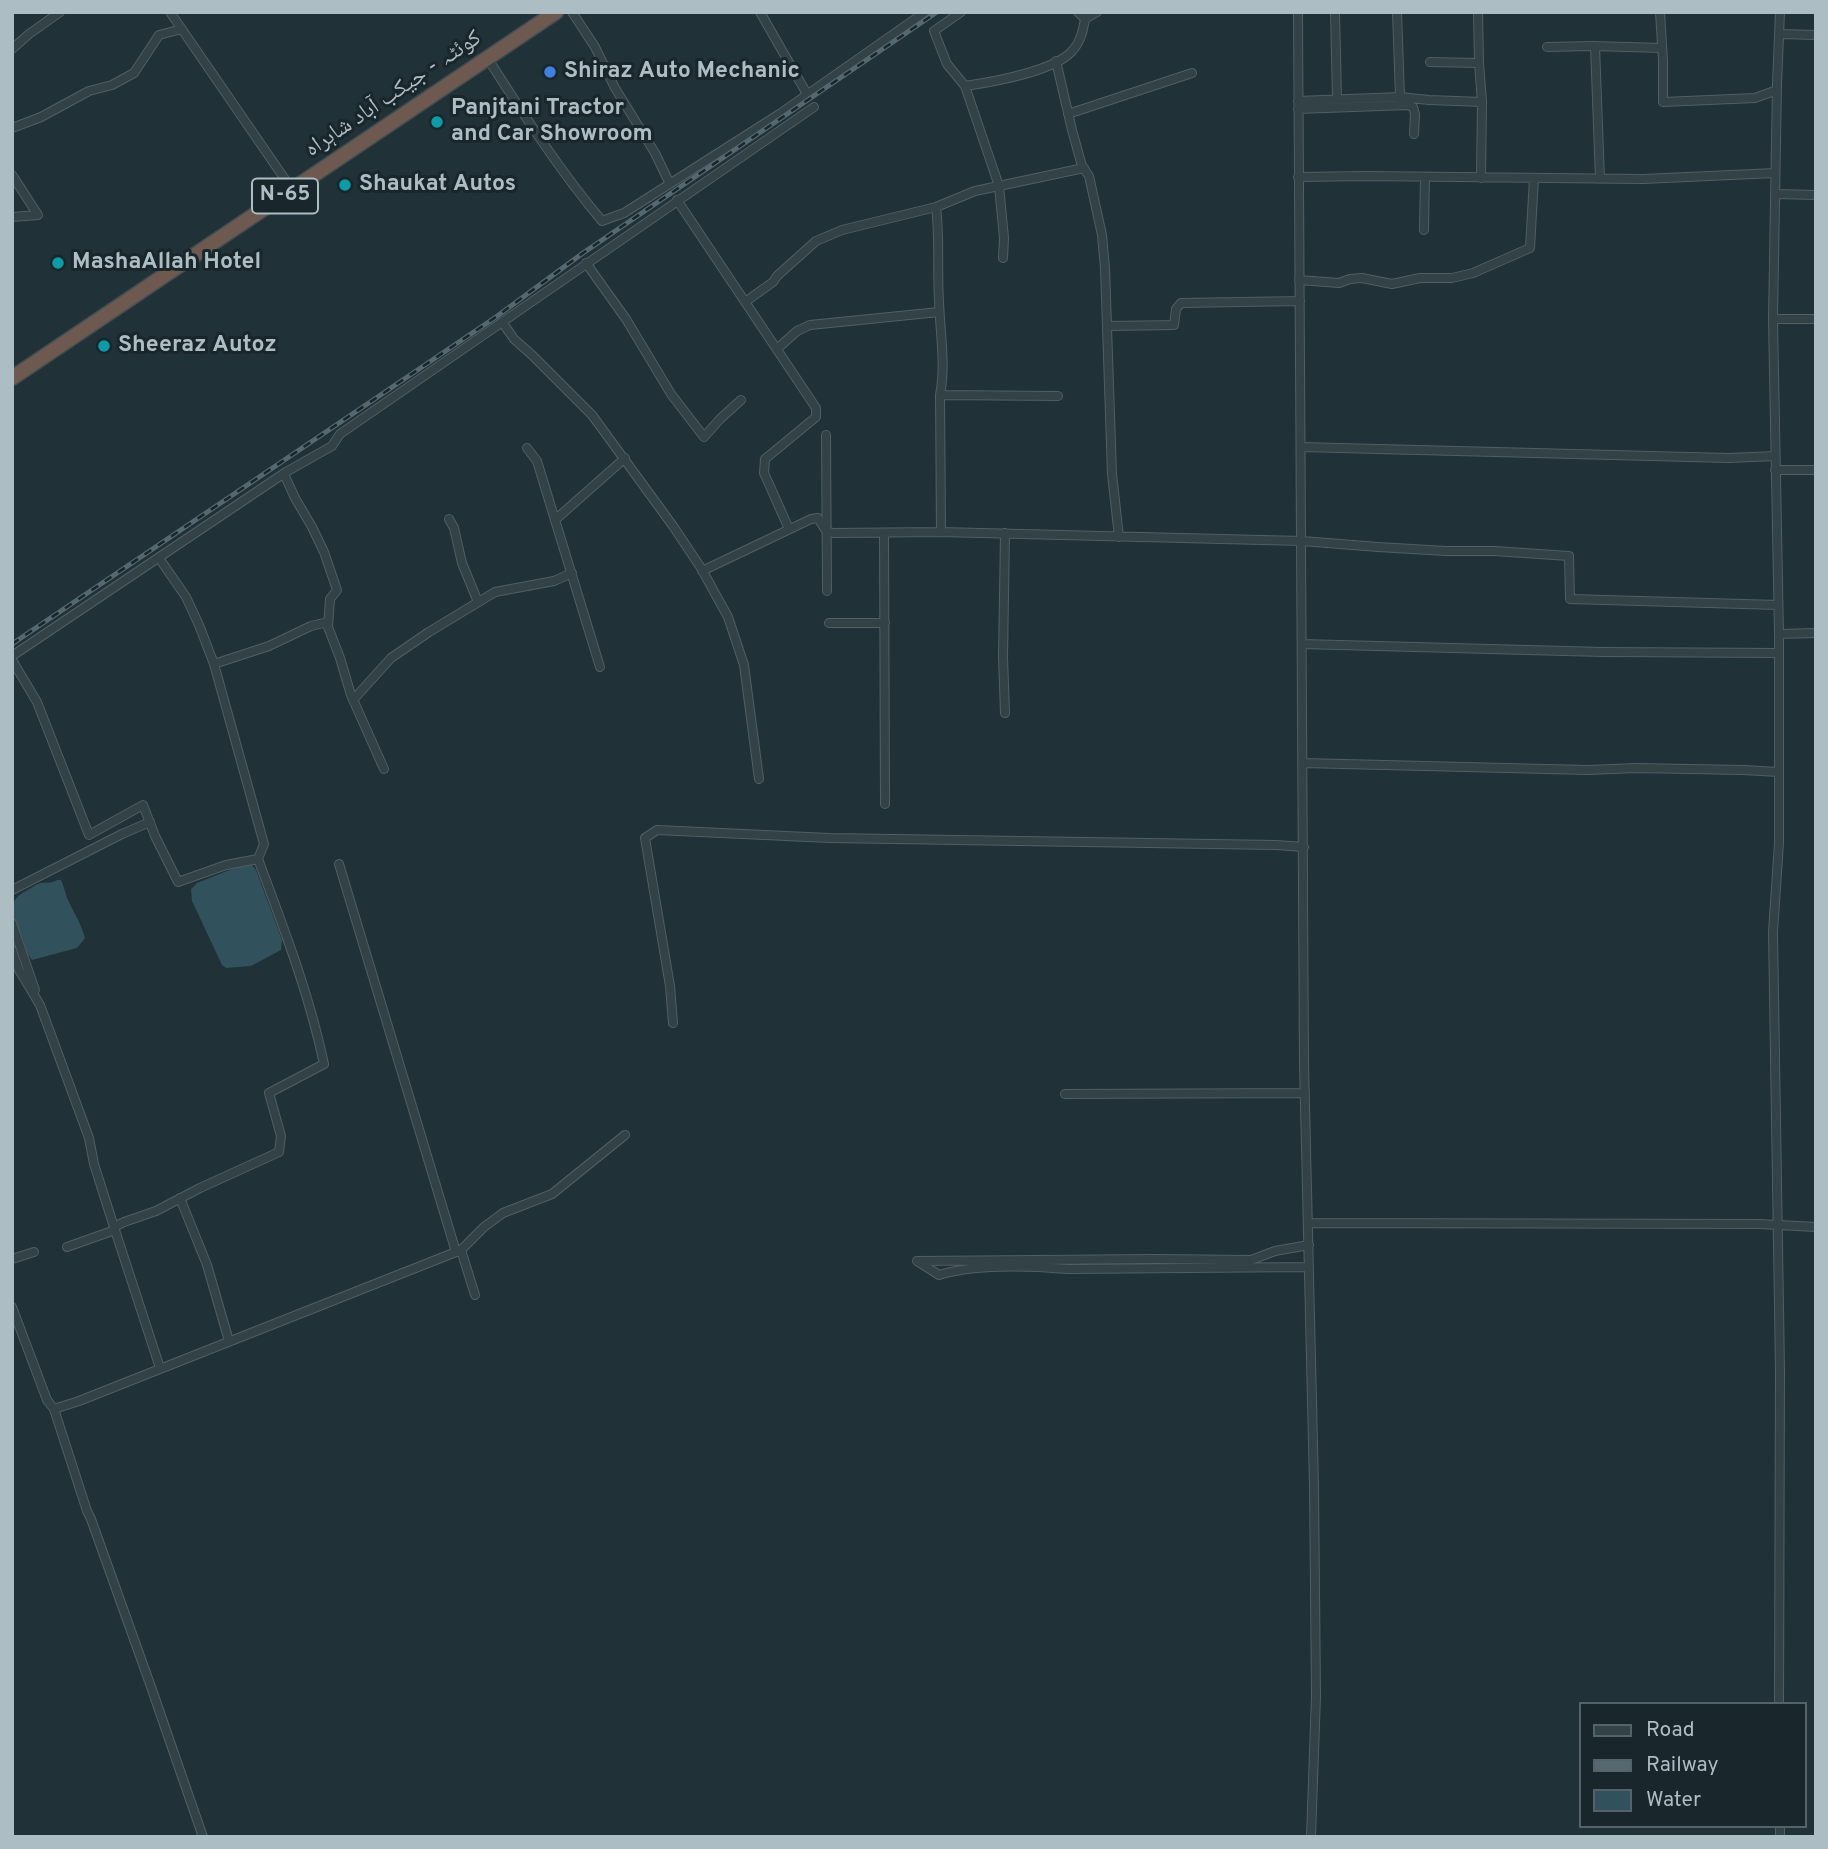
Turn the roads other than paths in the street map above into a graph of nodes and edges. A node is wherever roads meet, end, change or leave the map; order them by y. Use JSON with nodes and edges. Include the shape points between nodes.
{"nodes":[{"id":1,"x":60,"y":12,"type":"edge"},
{"id":2,"x":170,"y":12,"type":"edge"},
{"id":3,"x":556,"y":12,"type":"edge"},
{"id":4,"x":572,"y":12,"type":"edge"},
{"id":5,"x":760,"y":12,"type":"edge"},
{"id":6,"x":908,"y":12,"type":"edge"},
{"id":7,"x":925,"y":12,"type":"edge"},
{"id":8,"x":961,"y":12,"type":"edge"},
{"id":9,"x":1097,"y":12,"type":"edge"},
{"id":10,"x":1298,"y":12,"type":"edge"},
{"id":11,"x":1335,"y":12,"type":"edge"},
{"id":12,"x":1397,"y":12,"type":"edge"},
{"id":13,"x":1478,"y":12,"type":"edge"},
{"id":14,"x":1660,"y":12,"type":"edge"},
{"id":15,"x":1780,"y":12,"type":"edge"},
{"id":16,"x":1082,"y":16,"type":"edge"},
{"id":17,"x":913,"y":21,"type":"junction"},
{"id":18,"x":181,"y":29,"type":"junction"},
{"id":19,"x":1780,"y":34,"type":"junction"},
{"id":20,"x":1816,"y":35,"type":"edge"},
{"id":21,"x":1595,"y":46,"type":"junction"},
{"id":22,"x":1546,"y":47,"type":"dead end"},
{"id":23,"x":1662,"y":48,"type":"junction"},
{"id":24,"x":12,"y":49,"type":"edge"},
{"id":25,"x":488,"y":59,"type":"junction"},
{"id":26,"x":1056,"y":61,"type":"junction"},
{"id":27,"x":1430,"y":62,"type":"dead end"},
{"id":28,"x":1479,"y":63,"type":"junction"},
{"id":29,"x":1192,"y":73,"type":"dead end"},
{"id":30,"x":965,"y":86,"type":"junction"},
{"id":31,"x":1777,"y":90,"type":"junction"},
{"id":32,"x":807,"y":94,"type":"junction"},
{"id":33,"x":1400,"y":97,"type":"junction"},
{"id":34,"x":1338,"y":99,"type":"junction"},
{"id":35,"x":1482,"y":102,"type":"junction"},
{"id":36,"x":1298,"y":105,"type":"junction"},
{"id":37,"x":814,"y":107,"type":"dead end"},
{"id":38,"x":1068,"y":114,"type":"junction"},
{"id":39,"x":12,"y":128,"type":"edge"},
{"id":40,"x":1414,"y":134,"type":"dead end"},
{"id":41,"x":1084,"y":168,"type":"junction"},
{"id":42,"x":1775,"y":173,"type":"junction"},
{"id":43,"x":12,"y":175,"type":"edge"},
{"id":44,"x":1298,"y":177,"type":"junction"},
{"id":45,"x":1425,"y":177,"type":"junction"},
{"id":46,"x":1481,"y":178,"type":"junction"},
{"id":47,"x":1534,"y":178,"type":"junction"},
{"id":48,"x":1601,"y":178,"type":"junction"},
{"id":49,"x":670,"y":184,"type":"junction"},
{"id":50,"x":999,"y":186,"type":"junction"},
{"id":51,"x":293,"y":191,"type":"junction"},
{"id":52,"x":1775,"y":194,"type":"junction"},
{"id":53,"x":1816,"y":195,"type":"edge"},
{"id":54,"x":677,"y":200,"type":"junction"},
{"id":55,"x":936,"y":207,"type":"junction"},
{"id":56,"x":12,"y":217,"type":"edge"},
{"id":57,"x":1424,"y":230,"type":"dead end"},
{"id":58,"x":1003,"y":258,"type":"dead end"},
{"id":59,"x":586,"y":263,"type":"junction"},
{"id":60,"x":1299,"y":280,"type":"junction"},
{"id":61,"x":1300,"y":301,"type":"junction"},
{"id":62,"x":745,"y":302,"type":"junction"},
{"id":63,"x":939,"y":312,"type":"junction"},
{"id":64,"x":1773,"y":319,"type":"junction"},
{"id":65,"x":1816,"y":319,"type":"edge"},
{"id":66,"x":502,"y":322,"type":"junction"},
{"id":67,"x":1107,"y":326,"type":"junction"},
{"id":68,"x":777,"y":349,"type":"junction"},
{"id":69,"x":12,"y":378,"type":"edge"},
{"id":70,"x":940,"y":395,"type":"junction"},
{"id":71,"x":1058,"y":396,"type":"dead end"},
{"id":72,"x":741,"y":400,"type":"dead end"},
{"id":73,"x":826,"y":435,"type":"dead end"},
{"id":74,"x":1301,"y":447,"type":"junction"},
{"id":75,"x":527,"y":448,"type":"dead end"},
{"id":76,"x":1775,"y":456,"type":"junction"},
{"id":77,"x":625,"y":458,"type":"junction"},
{"id":78,"x":1775,"y":470,"type":"junction"},
{"id":79,"x":1816,"y":470,"type":"edge"},
{"id":80,"x":284,"y":474,"type":"junction"},
{"id":81,"x":449,"y":519,"type":"dead end"},
{"id":82,"x":555,"y":520,"type":"junction"},
{"id":83,"x":789,"y":529,"type":"junction"},
{"id":84,"x":827,"y":531,"type":"junction"},
{"id":85,"x":941,"y":532,"type":"junction"},
{"id":86,"x":884,"y":533,"type":"junction"},
{"id":87,"x":1005,"y":533,"type":"junction"},
{"id":88,"x":1119,"y":537,"type":"junction"},
{"id":89,"x":1302,"y":541,"type":"junction"},
{"id":90,"x":159,"y":558,"type":"junction"},
{"id":91,"x":702,"y":571,"type":"junction"},
{"id":92,"x":572,"y":573,"type":"junction"},
{"id":93,"x":827,"y":590,"type":"dead end"},
{"id":94,"x":478,"y":602,"type":"junction"},
{"id":95,"x":1778,"y":605,"type":"junction"},
{"id":96,"x":328,"y":622,"type":"junction"},
{"id":97,"x":829,"y":623,"type":"dead end"},
{"id":98,"x":885,"y":623,"type":"junction"},
{"id":99,"x":1816,"y":633,"type":"edge"},
{"id":100,"x":1779,"y":634,"type":"junction"},
{"id":101,"x":1302,"y":644,"type":"junction"},
{"id":102,"x":1779,"y":653,"type":"junction"},
{"id":103,"x":12,"y":658,"type":"edge"},
{"id":104,"x":214,"y":664,"type":"junction"},
{"id":105,"x":600,"y":667,"type":"dead end"},
{"id":106,"x":353,"y":700,"type":"junction"},
{"id":107,"x":1005,"y":713,"type":"dead end"},
{"id":108,"x":1302,"y":763,"type":"junction"},
{"id":109,"x":384,"y":769,"type":"dead end"},
{"id":110,"x":1779,"y":772,"type":"junction"},
{"id":111,"x":759,"y":779,"type":"dead end"},
{"id":112,"x":885,"y":804,"type":"dead end"},
{"id":113,"x":150,"y":822,"type":"junction"},
{"id":114,"x":1304,"y":847,"type":"junction"},
{"id":115,"x":258,"y":859,"type":"junction"},
{"id":116,"x":339,"y":864,"type":"dead end"},
{"id":117,"x":12,"y":890,"type":"edge"},
{"id":118,"x":12,"y":923,"type":"edge"},
{"id":119,"x":12,"y":950,"type":"edge"},
{"id":120,"x":40,"y":1004,"type":"junction"},
{"id":121,"x":673,"y":1023,"type":"dead end"},
{"id":122,"x":1305,"y":1093,"type":"junction"},
{"id":123,"x":1065,"y":1094,"type":"dead end"},
{"id":124,"x":625,"y":1135,"type":"dead end"},
{"id":125,"x":180,"y":1198,"type":"junction"},
{"id":126,"x":1308,"y":1223,"type":"junction"},
{"id":127,"x":1778,"y":1225,"type":"junction"},
{"id":128,"x":1816,"y":1227,"type":"edge"},
{"id":129,"x":115,"y":1229,"type":"junction"},
{"id":130,"x":1309,"y":1245,"type":"junction"},
{"id":131,"x":67,"y":1247,"type":"dead end"},
{"id":132,"x":459,"y":1251,"type":"junction"},
{"id":133,"x":34,"y":1252,"type":"dead end"},
{"id":134,"x":12,"y":1259,"type":"edge"},
{"id":135,"x":1309,"y":1267,"type":"junction"},
{"id":136,"x":475,"y":1295,"type":"dead end"},
{"id":137,"x":12,"y":1307,"type":"edge"},
{"id":138,"x":229,"y":1341,"type":"junction"},
{"id":139,"x":160,"y":1368,"type":"junction"},
{"id":140,"x":54,"y":1409,"type":"junction"},
{"id":141,"x":1779,"y":1702,"type":"edge"},
{"id":142,"x":202,"y":1837,"type":"edge"},
{"id":143,"x":1311,"y":1837,"type":"edge"}],
"edges":[{"from":1,"to":24,"type":"street"},
{"from":2,"to":18,"type":"street"},
{"from":3,"to":25,"type":"highway","name":"کوئٹہ - جیکب آباد شاہراہ","number":"N-65"},
{"from":4,"to":49,"type":"street"},
{"from":5,"to":32,"type":"street"},
{"from":6,"to":17,"type":"street"},
{"from":7,"to":17,"type":"street"},
{"from":8,"to":30,"type":"street","via":[[934,31],[947,64]]},
{"from":9,"to":16,"type":"street"},
{"from":10,"to":36,"type":"street"},
{"from":11,"to":34,"type":"street"},
{"from":12,"to":33,"type":"street"},
{"from":13,"to":28,"type":"street"},
{"from":14,"to":23,"type":"street"},
{"from":15,"to":19,"type":"street"},
{"from":16,"to":26,"type":"street","via":[[1080,38],[1072,52]]},
{"from":17,"to":32,"type":"street"},
{"from":18,"to":39,"type":"street","via":[[159,35],[134,73]]},
{"from":18,"to":51,"type":"street"},
{"from":19,"to":20,"type":"street"},
{"from":19,"to":31,"type":"street"},
{"from":21,"to":22,"type":"street"},
{"from":21,"to":23,"type":"street"},
{"from":21,"to":48,"type":"street"},
{"from":23,"to":31,"type":"street","via":[[1662,102],[1755,98]]},
{"from":25,"to":49,"type":"street","via":[[544,145],[602,221]]},
{"from":25,"to":51,"type":"highway","name":"کوئٹہ - جیکب آباد شاہراہ","number":"N-65"},
{"from":26,"to":30,"type":"street"},
{"from":26,"to":38,"type":"street"},
{"from":27,"to":28,"type":"street"},
{"from":28,"to":35,"type":"street"},
{"from":29,"to":38,"type":"street"},
{"from":30,"to":50,"type":"street"},
{"from":31,"to":42,"type":"street"},
{"from":32,"to":49,"type":"street"},
{"from":33,"to":34,"type":"street"},
{"from":33,"to":35,"type":"street"},
{"from":34,"to":36,"type":"street"},
{"from":35,"to":46,"type":"street"},
{"from":36,"to":40,"type":"street","via":[[1408,105],[1415,114]]},
{"from":36,"to":44,"type":"street"},
{"from":37,"to":54,"type":"street"},
{"from":38,"to":41,"type":"street"},
{"from":41,"to":50,"type":"street"},
{"from":41,"to":67,"type":"street","via":[[1102,235]]},
{"from":42,"to":48,"type":"street"},
{"from":42,"to":52,"type":"street"},
{"from":43,"to":56,"type":"street","via":[[38,215]]},
{"from":44,"to":45,"type":"street"},
{"from":44,"to":60,"type":"street"},
{"from":45,"to":46,"type":"street"},
{"from":45,"to":57,"type":"street"},
{"from":46,"to":47,"type":"street"},
{"from":47,"to":48,"type":"street"},
{"from":47,"to":60,"type":"street","via":[[1530,248],[1473,273],[1392,284],[1362,278],[1339,283]]},
{"from":50,"to":55,"type":"street"},
{"from":50,"to":58,"type":"street"},
{"from":51,"to":69,"type":"highway","name":"کوئٹہ - جیکب آباد شاہراہ","number":"N-65"},
{"from":52,"to":53,"type":"street"},
{"from":52,"to":64,"type":"street"},
{"from":54,"to":59,"type":"street"},
{"from":54,"to":62,"type":"street"},
{"from":55,"to":62,"type":"street","via":[[816,241]]},
{"from":55,"to":63,"type":"street"},
{"from":59,"to":66,"type":"street"},
{"from":59,"to":72,"type":"street","via":[[704,437]]},
{"from":60,"to":61,"type":"street"},
{"from":61,"to":67,"type":"street","via":[[1181,303],[1174,325]]},
{"from":61,"to":74,"type":"street"},
{"from":62,"to":68,"type":"street"},
{"from":63,"to":68,"type":"street","via":[[810,326]]},
{"from":63,"to":70,"type":"street"},
{"from":64,"to":65,"type":"street"},
{"from":64,"to":76,"type":"street"},
{"from":66,"to":77,"type":"street","via":[[592,415]]},
{"from":66,"to":80,"type":"street","via":[[340,434],[332,446]]},
{"from":67,"to":88,"type":"street"},
{"from":68,"to":83,"type":"street","via":[[816,408],[816,417],[765,458],[764,473]]},
{"from":70,"to":71,"type":"street"},
{"from":70,"to":85,"type":"street"},
{"from":73,"to":84,"type":"street"},
{"from":74,"to":76,"type":"street"},
{"from":74,"to":89,"type":"street"},
{"from":75,"to":82,"type":"street","via":[[537,461]]},
{"from":76,"to":78,"type":"street"},
{"from":77,"to":82,"type":"street"},
{"from":77,"to":91,"type":"street"},
{"from":78,"to":79,"type":"street"},
{"from":78,"to":95,"type":"street"},
{"from":80,"to":90,"type":"street"},
{"from":80,"to":96,"type":"street","via":[[324,552],[337,590],[330,599]]},
{"from":81,"to":94,"type":"street"},
{"from":82,"to":92,"type":"street"},
{"from":83,"to":84,"type":"street","via":[[818,518]]},
{"from":83,"to":91,"type":"street"},
{"from":84,"to":86,"type":"street"},
{"from":84,"to":93,"type":"street"},
{"from":85,"to":86,"type":"street"},
{"from":85,"to":87,"type":"street"},
{"from":86,"to":98,"type":"street"},
{"from":87,"to":88,"type":"street"},
{"from":87,"to":107,"type":"street"},
{"from":88,"to":89,"type":"street"},
{"from":89,"to":95,"type":"street","via":[[1569,556],[1570,599]]},
{"from":89,"to":101,"type":"street"},
{"from":90,"to":103,"type":"street"},
{"from":90,"to":104,"type":"street","via":[[186,597]]},
{"from":91,"to":111,"type":"street","via":[[728,617],[744,665]]},
{"from":92,"to":94,"type":"street","via":[[495,592]]},
{"from":92,"to":105,"type":"street"},
{"from":94,"to":106,"type":"street","via":[[391,658]]},
{"from":95,"to":100,"type":"street"},
{"from":96,"to":104,"type":"street"},
{"from":96,"to":106,"type":"street"},
{"from":97,"to":98,"type":"street"},
{"from":98,"to":112,"type":"street"},
{"from":99,"to":100,"type":"street"},
{"from":100,"to":102,"type":"street"},
{"from":101,"to":102,"type":"street"},
{"from":101,"to":108,"type":"street"},
{"from":102,"to":110,"type":"street"},
{"from":103,"to":113,"type":"street","via":[[37,702],[89,835],[143,805]]},
{"from":104,"to":115,"type":"street","via":[[264,844]]},
{"from":106,"to":109,"type":"street"},
{"from":108,"to":110,"type":"street"},
{"from":108,"to":114,"type":"street"},
{"from":110,"to":127,"type":"street","via":[[1773,932]]},
{"from":113,"to":115,"type":"street","via":[[178,882]]},
{"from":113,"to":117,"type":"street"},
{"from":114,"to":121,"type":"street","via":[[657,830],[645,838]]},
{"from":114,"to":122,"type":"street"},
{"from":115,"to":125,"type":"street","via":[[295,961],[324,1064],[269,1093],[281,1136],[279,1152]]},
{"from":116,"to":132,"type":"street"},
{"from":118,"to":120,"type":"street"},
{"from":119,"to":120,"type":"street"},
{"from":120,"to":129,"type":"street","via":[[89,1138]]},
{"from":122,"to":123,"type":"street"},
{"from":122,"to":126,"type":"street"},
{"from":124,"to":132,"type":"street","via":[[552,1194],[503,1213]]},
{"from":125,"to":129,"type":"street"},
{"from":125,"to":138,"type":"street","via":[[207,1265]]},
{"from":126,"to":127,"type":"street"},
{"from":126,"to":130,"type":"street"},
{"from":127,"to":128,"type":"street"},
{"from":127,"to":141,"type":"street"},
{"from":129,"to":131,"type":"street"},
{"from":129,"to":139,"type":"street"},
{"from":130,"to":135,"type":"street"},
{"from":130,"to":135,"type":"street","via":[[1251,1260],[917,1261],[939,1275],[957,1270],[1041,1267]]},
{"from":132,"to":136,"type":"street"},
{"from":132,"to":138,"type":"street"},
{"from":133,"to":134,"type":"street"},
{"from":135,"to":143,"type":"street","via":[[1316,1696]]},
{"from":137,"to":140,"type":"street"},
{"from":138,"to":139,"type":"street"},
{"from":139,"to":140,"type":"street"},
{"from":140,"to":142,"type":"street"}]}
